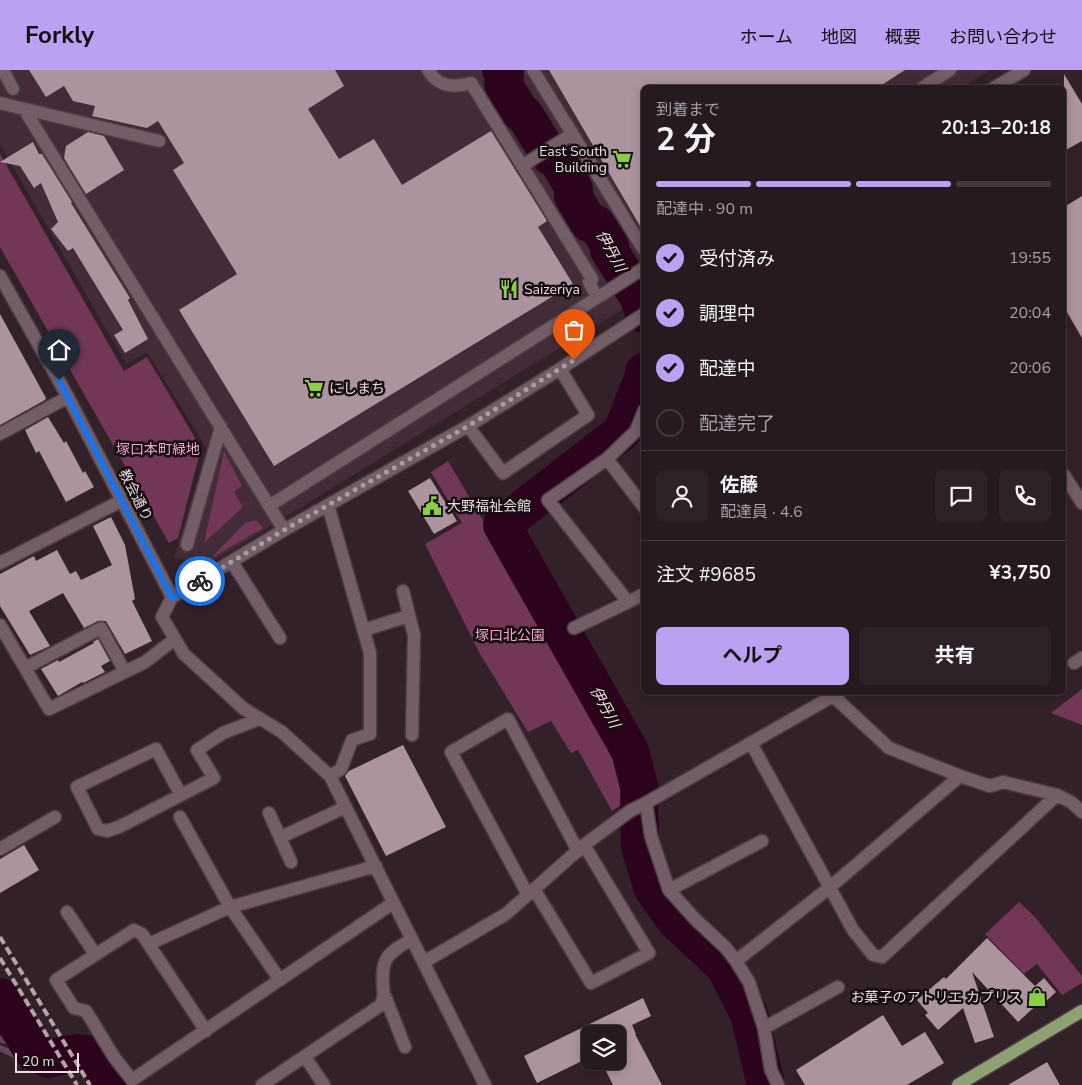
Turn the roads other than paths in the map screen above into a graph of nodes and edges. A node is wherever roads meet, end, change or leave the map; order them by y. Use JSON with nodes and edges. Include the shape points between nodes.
{"nodes":[{"id":1,"x":3,"y":70,"type":"edge"},
{"id":2,"x":428,"y":70,"type":"edge"},
{"id":3,"x":533,"y":70,"type":"edge"},
{"id":4,"x":950,"y":70,"type":"edge"},
{"id":5,"x":1024,"y":70,"type":"edge"},
{"id":6,"x":927,"y":85,"type":"edge"},
{"id":7,"x":999,"y":85,"type":"edge"},
{"id":8,"x":13,"y":89,"type":"dead end"},
{"id":9,"x":0,"y":103,"type":"edge"},
{"id":10,"x":24,"y":109,"type":"junction"},
{"id":11,"x":572,"y":134,"type":"junction"},
{"id":12,"x":159,"y":141,"type":"dead end"},
{"id":13,"x":522,"y":166,"type":"junction"},
{"id":14,"x":641,"y":245,"type":"edge"},
{"id":15,"x":641,"y":270,"type":"edge"},
{"id":16,"x":0,"y":276,"type":"edge"},
{"id":17,"x":593,"y":290,"type":"dead end"},
{"id":18,"x":6,"y":299,"type":"edge"},
{"id":19,"x":641,"y":316,"type":"edge"},
{"id":20,"x":560,"y":369,"type":"junction"},
{"id":21,"x":68,"y":397,"type":"junction"},
{"id":22,"x":468,"y":426,"type":"junction"},
{"id":23,"x":221,"y":427,"type":"junction"},
{"id":24,"x":641,"y":428,"type":"edge"},
{"id":25,"x":0,"y":434,"type":"edge"},
{"id":26,"x":607,"y":459,"type":"junction"},
{"id":27,"x":1066,"y":478,"type":"edge"},
{"id":28,"x":122,"y":501,"type":"junction"},
{"id":29,"x":641,"y":503,"type":"edge"},
{"id":30,"x":1082,"y":503,"type":"edge"},
{"id":31,"x":328,"y":505,"type":"junction"},
{"id":32,"x":269,"y":506,"type":"junction"},
{"id":33,"x":284,"y":530,"type":"junction"},
{"id":34,"x":187,"y":545,"type":"dead end"},
{"id":35,"x":232,"y":562,"type":"junction"},
{"id":36,"x":0,"y":563,"type":"edge"},
{"id":37,"x":403,"y":591,"type":"dead end"},
{"id":38,"x":641,"y":596,"type":"edge"},
{"id":39,"x":172,"y":598,"type":"junction"},
{"id":40,"x":628,"y":602,"type":"junction"},
{"id":41,"x":408,"y":616,"type":"junction"},
{"id":42,"x":0,"y":625,"type":"edge"},
{"id":43,"x":574,"y":628,"type":"dead end"},
{"id":44,"x":364,"y":630,"type":"junction"},
{"id":45,"x":280,"y":638,"type":"dead end"},
{"id":46,"x":175,"y":639,"type":"junction"},
{"id":47,"x":25,"y":668,"type":"junction"},
{"id":48,"x":125,"y":672,"type":"junction"},
{"id":49,"x":832,"y":695,"type":"edge"},
{"id":50,"x":835,"y":695,"type":"edge"},
{"id":51,"x":260,"y":719,"type":"junction"},
{"id":52,"x":412,"y":734,"type":"dead end"},
{"id":53,"x":751,"y":743,"type":"junction"},
{"id":54,"x":330,"y":776,"type":"junction"},
{"id":55,"x":960,"y":776,"type":"junction"},
{"id":56,"x":181,"y":795,"type":"junction"},
{"id":57,"x":1057,"y":795,"type":"junction"},
{"id":58,"x":646,"y":803,"type":"junction"},
{"id":59,"x":346,"y":807,"type":"junction"},
{"id":60,"x":1082,"y":812,"type":"edge"},
{"id":61,"x":269,"y":813,"type":"dead end"},
{"id":62,"x":55,"y":817,"type":"dead end"},
{"id":63,"x":180,"y":817,"type":"dead end"},
{"id":64,"x":281,"y":837,"type":"junction"},
{"id":65,"x":762,"y":842,"type":"dead end"},
{"id":66,"x":581,"y":848,"type":"junction"},
{"id":67,"x":0,"y":849,"type":"edge"},
{"id":68,"x":291,"y":862,"type":"dead end"},
{"id":69,"x":376,"y":866,"type":"junction"},
{"id":70,"x":829,"y":888,"type":"junction"},
{"id":71,"x":669,"y":890,"type":"junction"},
{"id":72,"x":531,"y":892,"type":"junction"},
{"id":73,"x":394,"y":903,"type":"junction"},
{"id":74,"x":230,"y":907,"type":"junction"},
{"id":75,"x":68,"y":912,"type":"dead end"},
{"id":76,"x":412,"y":938,"type":"junction"},
{"id":77,"x":149,"y":944,"type":"junction"},
{"id":78,"x":95,"y":954,"type":"junction"},
{"id":79,"x":736,"y":961,"type":"junction"},
{"id":80,"x":424,"y":962,"type":"junction"},
{"id":81,"x":280,"y":980,"type":"junction"},
{"id":82,"x":838,"y":987,"type":"dead end"},
{"id":83,"x":385,"y":996,"type":"junction"},
{"id":84,"x":1082,"y":1011,"type":"edge"},
{"id":85,"x":764,"y":1028,"type":"junction"},
{"id":86,"x":206,"y":1031,"type":"junction"},
{"id":87,"x":405,"y":1048,"type":"dead end"},
{"id":88,"x":305,"y":1057,"type":"junction"},
{"id":89,"x":262,"y":1085,"type":"edge"},
{"id":90,"x":324,"y":1085,"type":"edge"},
{"id":91,"x":485,"y":1085,"type":"edge"},
{"id":92,"x":778,"y":1085,"type":"edge"},
{"id":93,"x":958,"y":1085,"type":"edge"}],
"edges":[{"from":1,"to":8,"type":"street"},
{"from":2,"to":13,"type":"street","via":[[432,77],[446,85],[471,83]]},
{"from":3,"to":11,"type":"street"},
{"from":4,"to":6,"type":"street"},
{"from":5,"to":7,"type":"street"},
{"from":9,"to":10,"type":"street"},
{"from":10,"to":12,"type":"street"},
{"from":10,"to":23,"type":"street"},
{"from":11,"to":13,"type":"street"},
{"from":11,"to":14,"type":"street"},
{"from":13,"to":17,"type":"street","via":[[592,279],[588,282]]},
{"from":15,"to":32,"type":"street"},
{"from":16,"to":18,"type":"street","name":"教会通り"},
{"from":18,"to":21,"type":"street","name":"教会通り"},
{"from":19,"to":20,"type":"street"},
{"from":20,"to":22,"type":"street"},
{"from":20,"to":22,"type":"street","via":[[588,415],[503,474]]},
{"from":21,"to":25,"type":"street"},
{"from":21,"to":28,"type":"street","name":"教会通り"},
{"from":22,"to":31,"type":"street"},
{"from":23,"to":32,"type":"street"},
{"from":23,"to":34,"type":"street"},
{"from":24,"to":26,"type":"street"},
{"from":26,"to":29,"type":"street"},
{"from":26,"to":40,"type":"street","via":[[548,500]]},
{"from":27,"to":30,"type":"street"},
{"from":28,"to":36,"type":"street"},
{"from":28,"to":39,"type":"street","name":"教会通り"},
{"from":31,"to":33,"type":"street"},
{"from":31,"to":44,"type":"street"},
{"from":32,"to":33,"type":"street"},
{"from":33,"to":35,"type":"street"},
{"from":35,"to":39,"type":"street"},
{"from":35,"to":45,"type":"street"},
{"from":37,"to":41,"type":"street"},
{"from":38,"to":40,"type":"street"},
{"from":39,"to":46,"type":"street","via":[[162,617]]},
{"from":40,"to":43,"type":"street"},
{"from":41,"to":44,"type":"street"},
{"from":41,"to":52,"type":"street","via":[[414,635]]},
{"from":42,"to":47,"type":"street"},
{"from":44,"to":54,"type":"street","via":[[370,653],[370,734],[352,740],[341,769]]},
{"from":46,"to":48,"type":"street","via":[[145,662]]},
{"from":46,"to":51,"type":"street","via":[[184,654],[244,709]]},
{"from":47,"to":48,"type":"street","via":[[49,710]]},
{"from":47,"to":48,"type":"street","via":[[101,628]]},
{"from":49,"to":53,"type":"street"},
{"from":50,"to":55,"type":"street","via":[[889,748]]},
{"from":51,"to":54,"type":"street","via":[[282,732]]},
{"from":51,"to":56,"type":"street","via":[[223,733],[197,750],[214,778]]},
{"from":53,"to":58,"type":"street"},
{"from":53,"to":70,"type":"street"},
{"from":54,"to":59,"type":"street"},
{"from":55,"to":57,"type":"street","via":[[990,786],[1003,782]]},
{"from":55,"to":70,"type":"street"},
{"from":56,"to":56,"type":"street","via":[[156,749],[77,787],[98,828],[107,831]]},
{"from":57,"to":60,"type":"street"},
{"from":57,"to":70,"type":"street","via":[[882,957],[873,955],[853,930]]},
{"from":58,"to":66,"type":"street","via":[[630,811]]},
{"from":58,"to":71,"type":"street","via":[[651,836]]},
{"from":59,"to":64,"type":"street"},
{"from":59,"to":69,"type":"street"},
{"from":61,"to":64,"type":"street"},
{"from":62,"to":67,"type":"street"},
{"from":63,"to":74,"type":"street"},
{"from":64,"to":68,"type":"street"},
{"from":65,"to":71,"type":"street"},
{"from":66,"to":72,"type":"street"},
{"from":66,"to":72,"type":"street","via":[[649,953],[591,983]]},
{"from":66,"to":72,"type":"street","via":[[508,719],[451,752]]},
{"from":69,"to":73,"type":"street"},
{"from":69,"to":74,"type":"street"},
{"from":70,"to":79,"type":"street"},
{"from":71,"to":79,"type":"street"},
{"from":72,"to":80,"type":"street","via":[[506,914]]},
{"from":73,"to":76,"type":"street"},
{"from":73,"to":81,"type":"street"},
{"from":74,"to":77,"type":"street"},
{"from":74,"to":81,"type":"street"},
{"from":75,"to":78,"type":"street"},
{"from":76,"to":80,"type":"street"},
{"from":76,"to":83,"type":"street","via":[[388,956],[383,965]]},
{"from":77,"to":78,"type":"street","via":[[142,934],[134,930]]},
{"from":77,"to":86,"type":"street"},
{"from":78,"to":86,"type":"street","via":[[56,980],[74,1008],[86,1011],[132,1080]]},
{"from":79,"to":85,"type":"street","via":[[748,982]]},
{"from":80,"to":91,"type":"street"},
{"from":81,"to":86,"type":"street"},
{"from":82,"to":85,"type":"street"},
{"from":83,"to":87,"type":"street"},
{"from":83,"to":88,"type":"street","via":[[381,1005]]},
{"from":84,"to":93,"type":"main road"},
{"from":85,"to":92,"type":"street","via":[[771,1070]]},
{"from":88,"to":89,"type":"street"},
{"from":88,"to":90,"type":"street"}]}
